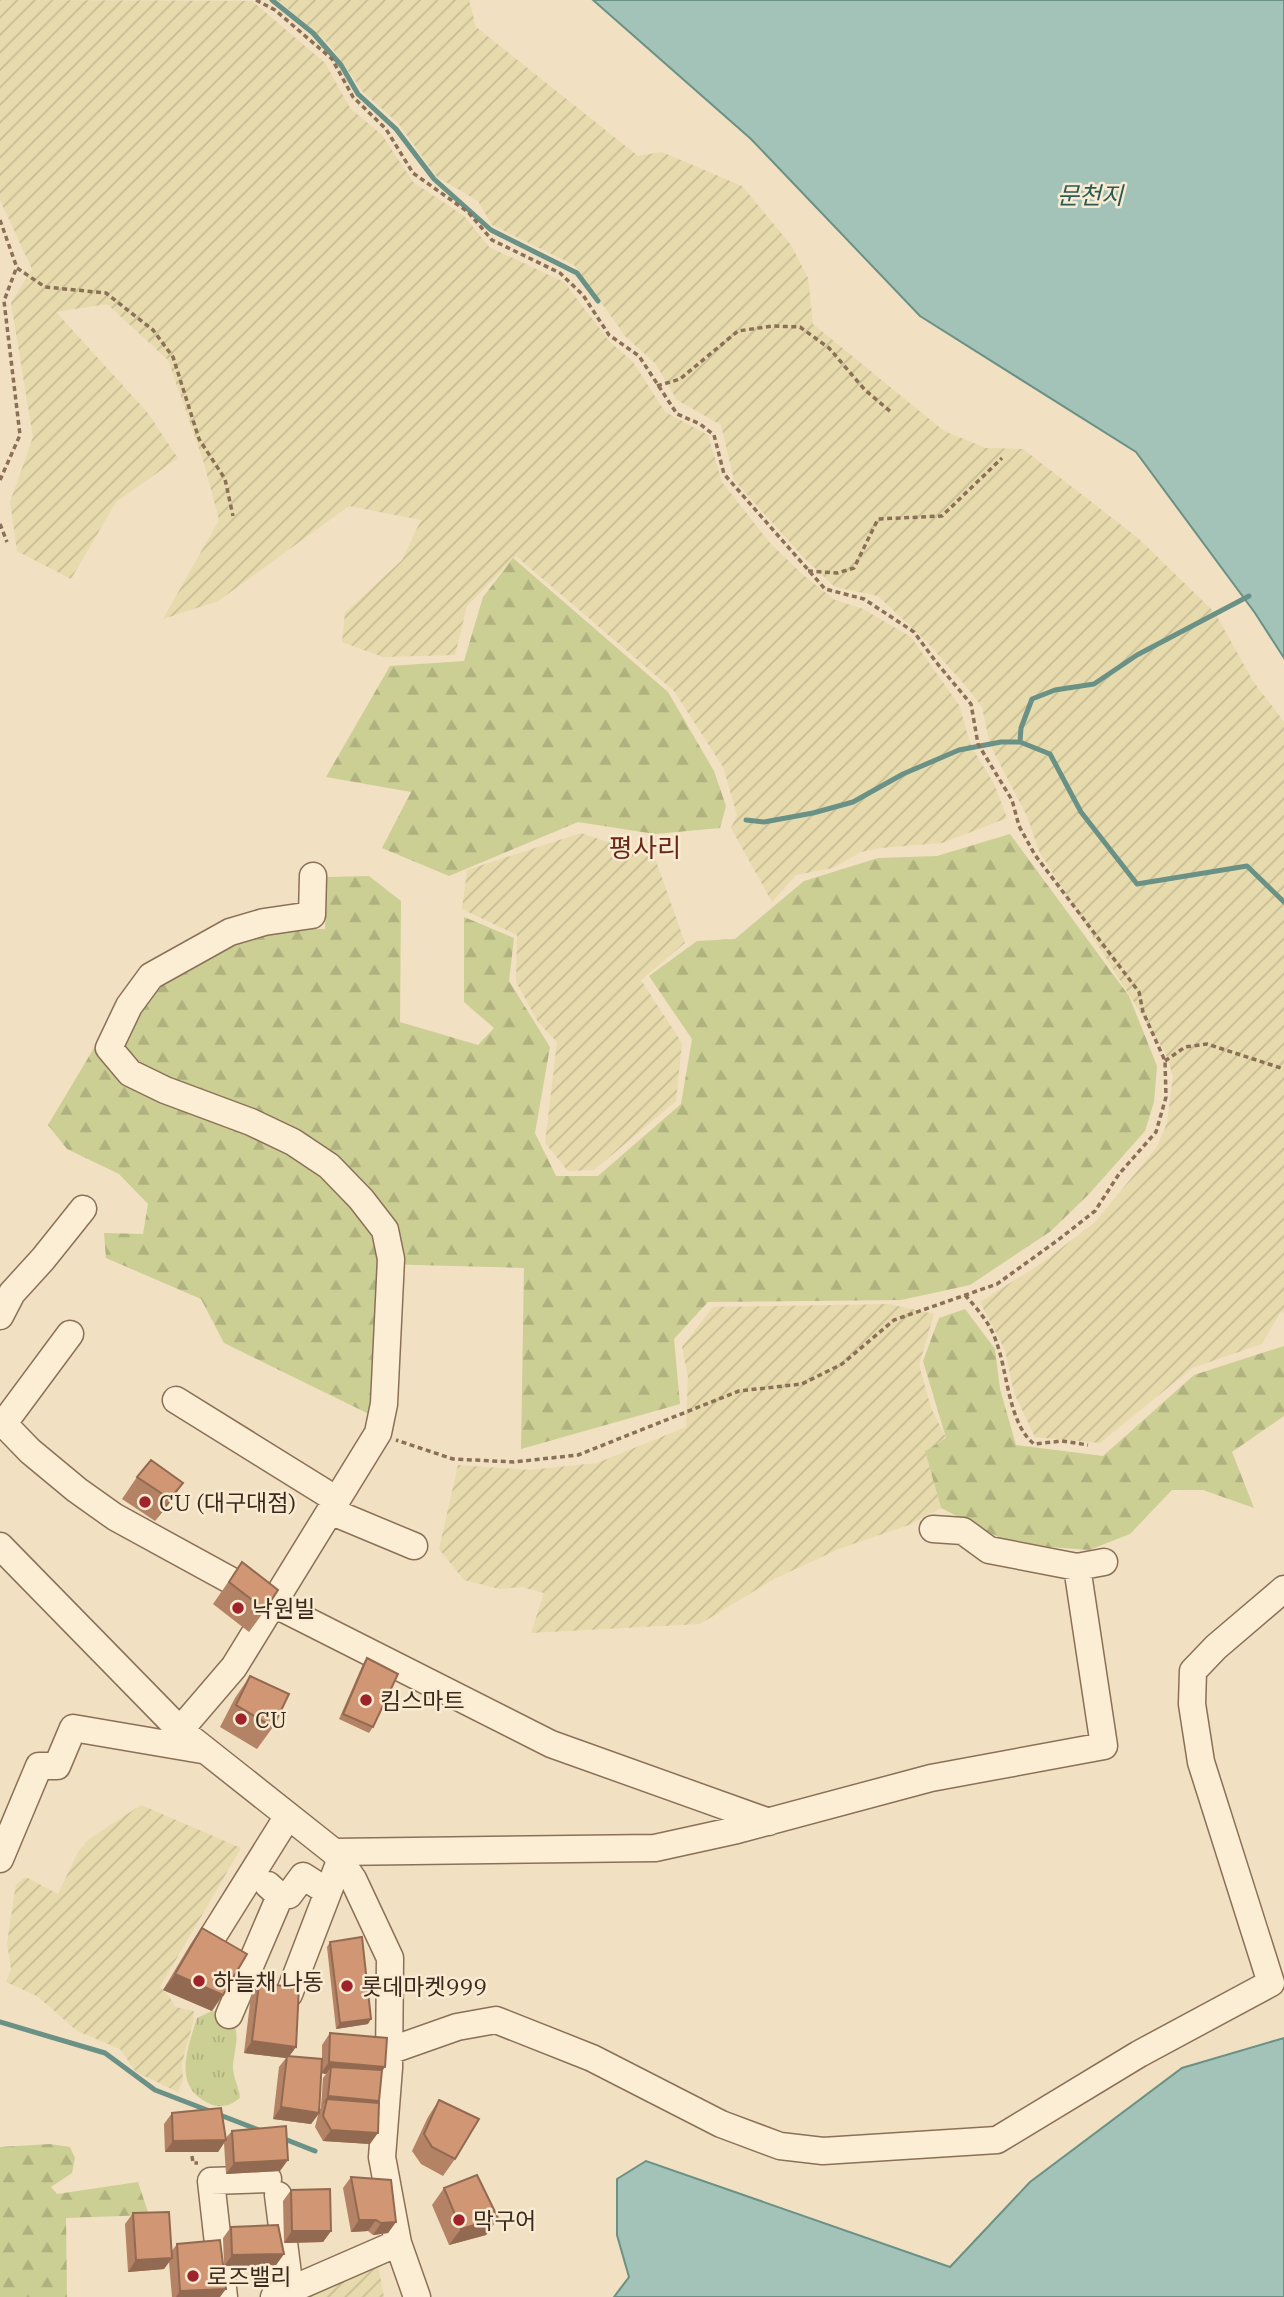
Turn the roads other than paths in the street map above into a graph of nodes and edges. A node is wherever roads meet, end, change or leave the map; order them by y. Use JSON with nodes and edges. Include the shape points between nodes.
{"nodes":[{"id":1,"x":313,"y":876,"type":"dead end"},
{"id":2,"x":83,"y":1209,"type":"dead end"},
{"id":3,"x":0,"y":1316,"type":"edge"},
{"id":4,"x":70,"y":1334,"type":"dead end"},
{"id":5,"x":176,"y":1400,"type":"dead end"},
{"id":6,"x":2,"y":1422,"type":"edge"},
{"id":7,"x":333,"y":1506,"type":"junction"},
{"id":8,"x":933,"y":1530,"type":"dead end"},
{"id":9,"x":0,"y":1546,"type":"edge"},
{"id":10,"x":414,"y":1546,"type":"dead end"},
{"id":11,"x":1104,"y":1562,"type":"dead end"},
{"id":12,"x":1077,"y":1567,"type":"junction"},
{"id":13,"x":1284,"y":1589,"type":"edge"},
{"id":14,"x":272,"y":1603,"type":"junction"},
{"id":15,"x":180,"y":1730,"type":"junction"},
{"id":16,"x":206,"y":1751,"type":"junction"},
{"id":17,"x":291,"y":1818,"type":"junction"},
{"id":18,"x":769,"y":1822,"type":"junction"},
{"id":19,"x":337,"y":1856,"type":"junction"},
{"id":20,"x":0,"y":1859,"type":"edge"},
{"id":21,"x":259,"y":1876,"type":"junction"},
{"id":22,"x":328,"y":1892,"type":"junction"},
{"id":23,"x":280,"y":1896,"type":"junction"},
{"id":24,"x":289,"y":1994,"type":"edge"},
{"id":25,"x":229,"y":2015,"type":"dead end"},
{"id":26,"x":389,"y":2051,"type":"junction"},
{"id":27,"x":398,"y":2243,"type":"junction"},
{"id":28,"x":282,"y":2293,"type":"edge"},
{"id":29,"x":224,"y":2297,"type":"edge"},
{"id":30,"x":417,"y":2297,"type":"edge"}],
"edges":[{"from":1,"to":7,"type":"street","via":[[312,915],[230,932],[151,976],[129,1006],[109,1048],[130,1073],[293,1142],[329,1166],[385,1230],[391,1259],[384,1404],[378,1433]]},
{"from":2,"to":3,"type":"street","via":[[12,1293]]},
{"from":4,"to":6,"type":"street"},
{"from":5,"to":7,"type":"street"},
{"from":6,"to":14,"type":"street","via":[[30,1451],[115,1517]]},
{"from":7,"to":10,"type":"street"},
{"from":7,"to":14,"type":"street"},
{"from":8,"to":12,"type":"street","via":[[963,1531],[989,1550]]},
{"from":9,"to":15,"type":"street"},
{"from":11,"to":12,"type":"street"},
{"from":12,"to":18,"type":"street","via":[[1104,1746],[931,1779]]},
{"from":13,"to":26,"type":"street","via":[[1193,1671],[1192,1704],[1201,1762],[1271,1983],[1139,2054],[997,2140],[823,2151],[780,2146],[721,2124],[592,2058],[496,2020],[457,2027]]},
{"from":14,"to":15,"type":"street","via":[[234,1667]]},
{"from":14,"to":18,"type":"street","via":[[551,1744]]},
{"from":15,"to":16,"type":"street"},
{"from":16,"to":17,"type":"street"},
{"from":16,"to":20,"type":"street","via":[[73,1728],[57,1766],[39,1766]]},
{"from":17,"to":19,"type":"street"},
{"from":17,"to":21,"type":"street"},
{"from":17,"to":21,"type":"street","via":[[207,1952]]},
{"from":18,"to":19,"type":"street","via":[[655,1848]]},
{"from":19,"to":22,"type":"street"},
{"from":19,"to":26,"type":"street","via":[[390,1958]]},
{"from":21,"to":23,"type":"street"},
{"from":22,"to":23,"type":"street","via":[[303,1876],[289,1895]]},
{"from":22,"to":24,"type":"street"},
{"from":23,"to":25,"type":"street"},
{"from":26,"to":27,"type":"street","via":[[382,2158]]},
{"from":27,"to":28,"type":"street"},
{"from":27,"to":30,"type":"street"},
{"from":28,"to":29,"type":"street","via":[[273,2187],[210,2170]]}]}
